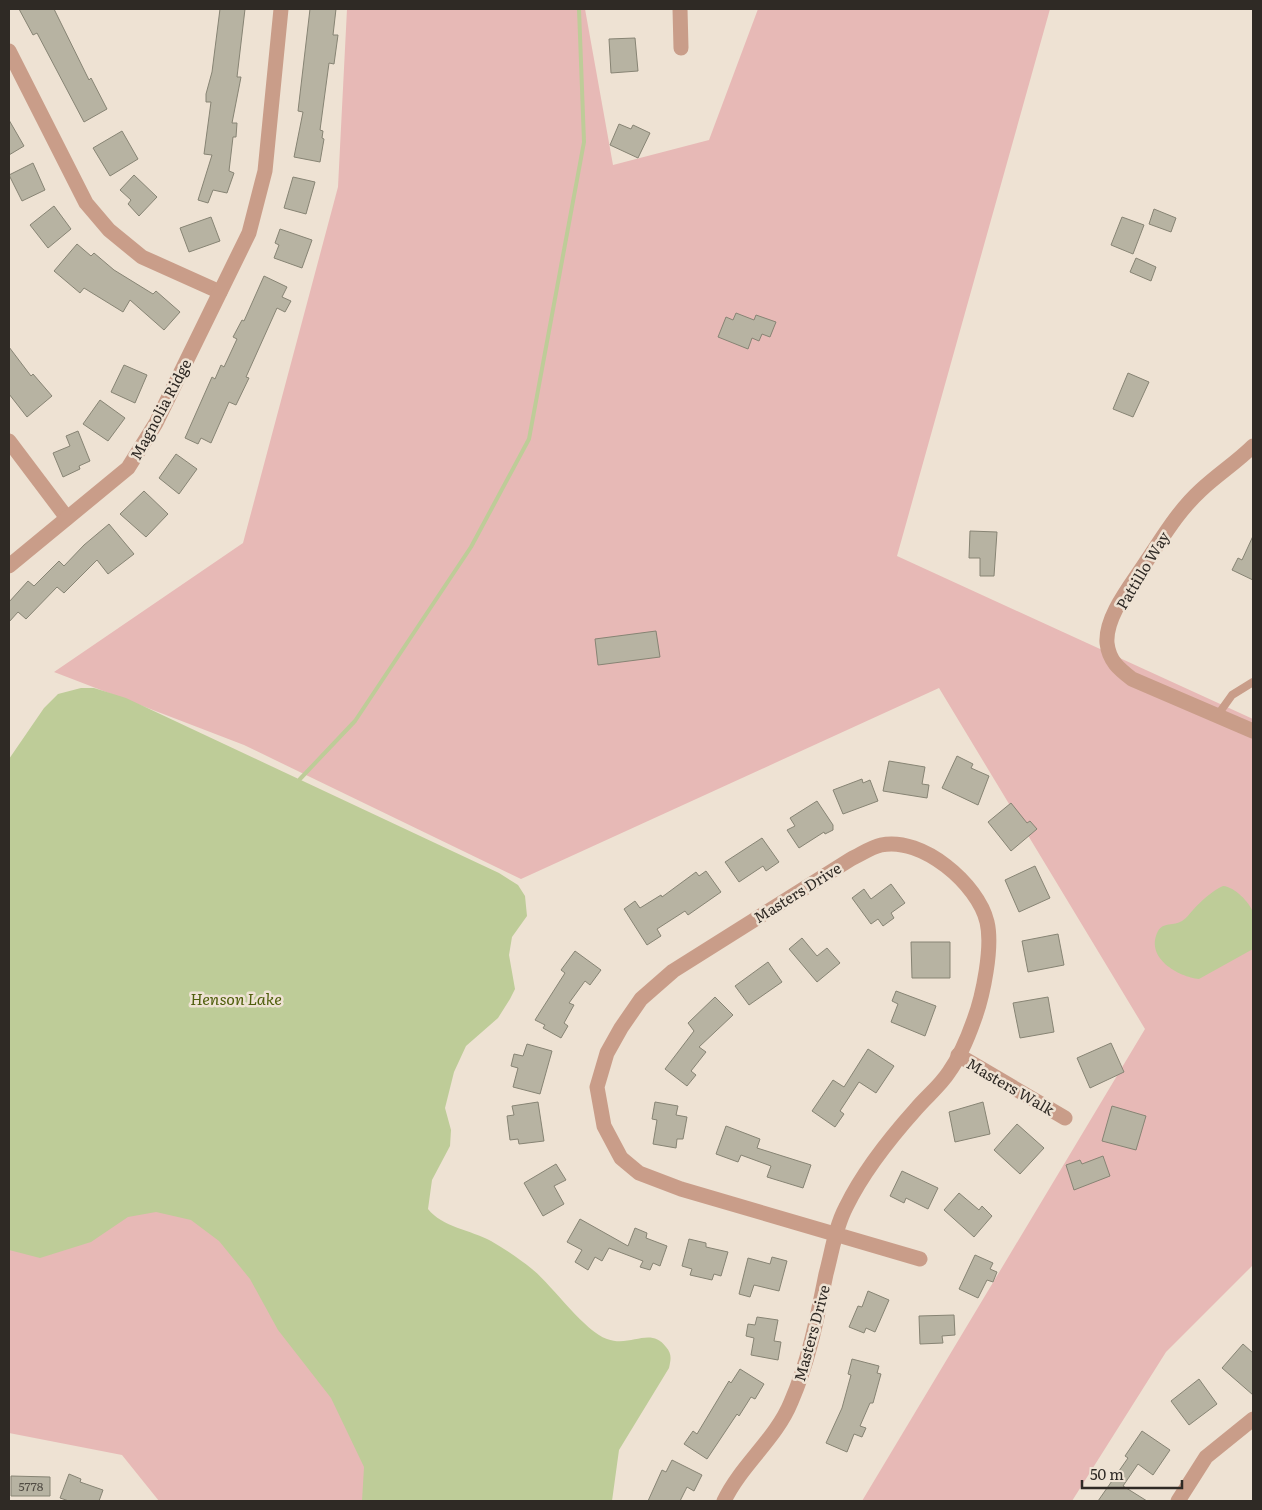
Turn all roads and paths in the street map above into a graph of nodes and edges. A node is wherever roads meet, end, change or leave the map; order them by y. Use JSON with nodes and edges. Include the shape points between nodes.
{"nodes":[{"id":1,"x":281,"y":9,"type":"edge"},
{"id":2,"x":680,"y":9,"type":"edge"},
{"id":3,"x":681,"y":48,"type":"dead end"},
{"id":4,"x":9,"y":51,"type":"edge"},
{"id":5,"x":220,"y":292,"type":"junction"},
{"id":6,"x":9,"y":441,"type":"edge"},
{"id":7,"x":1253,"y":446,"type":"edge"},
{"id":8,"x":66,"y":518,"type":"junction"},
{"id":9,"x":9,"y":566,"type":"edge"},
{"id":10,"x":1253,"y":682,"type":"edge"},
{"id":11,"x":1217,"y":716,"type":"junction"},
{"id":12,"x":1253,"y":731,"type":"edge"},
{"id":13,"x":958,"y":1055,"type":"junction"},
{"id":14,"x":1065,"y":1118,"type":"dead end"},
{"id":15,"x":836,"y":1234,"type":"junction"},
{"id":16,"x":920,"y":1258,"type":"dead end"},
{"id":17,"x":1253,"y":1419,"type":"edge"},
{"id":18,"x":724,"y":1501,"type":"edge"},
{"id":19,"x":1178,"y":1501,"type":"edge"}],
"edges":[{"from":1,"to":5,"type":"street","name":"Magnolia Ridge","via":[[265,171],[249,233]]},
{"from":2,"to":3,"type":"street"},
{"from":4,"to":5,"type":"street","via":[[86,202],[109,230],[142,257]]},
{"from":5,"to":8,"type":"street","name":"Magnolia Ridge","via":[[156,423],[128,468]]},
{"from":6,"to":8,"type":"street"},
{"from":7,"to":11,"type":"street","name":"Pattillo Way","via":[[1201,490],[1162,536],[1126,590],[1109,627],[1107,642],[1114,662],[1132,679]]},
{"from":8,"to":9,"type":"street","name":"Magnolia Ridge"},
{"from":10,"to":11,"type":"lane","via":[[1232,695]]},
{"from":11,"to":12,"type":"street","name":"Pattillo Way"},
{"from":13,"to":14,"type":"street","name":"Masters Walk"},
{"from":13,"to":15,"type":"street","name":"Masters Drive","via":[[949,1072],[869,1168],[845,1208]]},
{"from":13,"to":15,"type":"street","name":"Masters Drive","via":[[975,1019],[989,953],[987,921],[970,890],[956,874],[934,857],[910,846],[881,844],[756,917],[673,971],[641,999],[621,1028],[607,1053],[597,1087],[604,1126],[621,1158],[639,1173],[680,1189]]},
{"from":15,"to":16,"type":"street","name":"Masters Drive"},
{"from":15,"to":18,"type":"street","name":"Masters Drive","via":[[808,1355],[791,1404],[742,1470]]},
{"from":17,"to":19,"type":"street","via":[[1206,1457]]}]}
